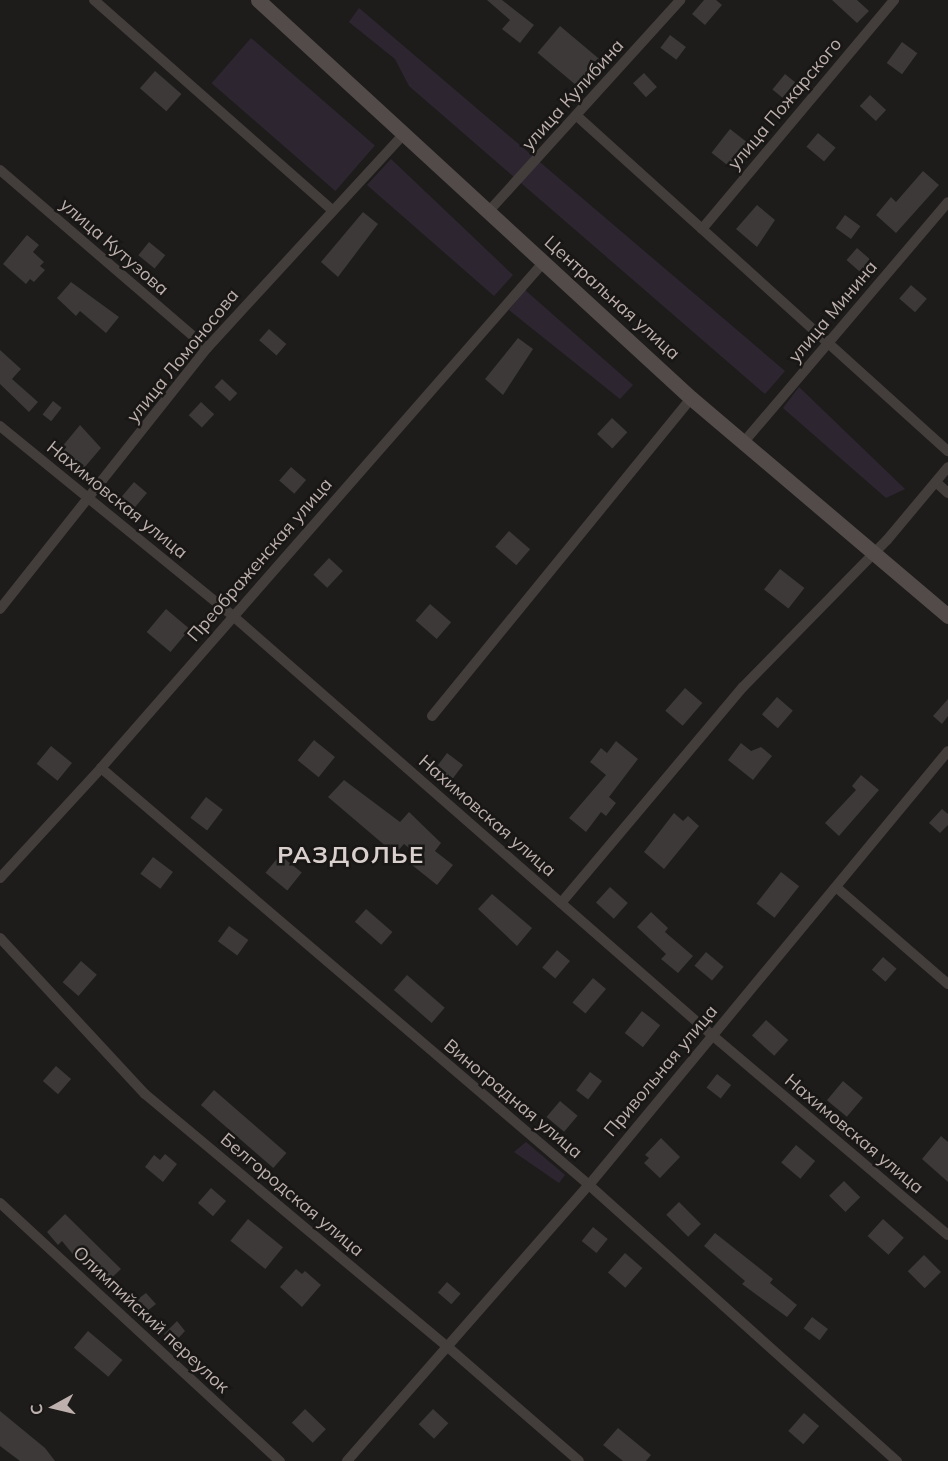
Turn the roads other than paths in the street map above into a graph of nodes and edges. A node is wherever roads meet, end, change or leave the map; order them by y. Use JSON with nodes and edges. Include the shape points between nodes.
{"nodes":[{"id":1,"x":94,"y":0,"type":"edge"},
{"id":2,"x":258,"y":0,"type":"edge"},
{"id":3,"x":680,"y":0,"type":"edge"},
{"id":4,"x":894,"y":0,"type":"edge"},
{"id":5,"x":577,"y":116,"type":"junction"},
{"id":6,"x":404,"y":134,"type":"junction"},
{"id":7,"x":0,"y":170,"type":"edge"},
{"id":8,"x":948,"y":202,"type":"edge"},
{"id":9,"x":332,"y":210,"type":"junction"},
{"id":10,"x":489,"y":211,"type":"junction"},
{"id":11,"x":702,"y":229,"type":"junction"},
{"id":12,"x":543,"y":263,"type":"junction"},
{"id":13,"x":826,"y":343,"type":"junction"},
{"id":14,"x":207,"y":348,"type":"junction"},
{"id":15,"x":691,"y":398,"type":"junction"},
{"id":16,"x":0,"y":426,"type":"edge"},
{"id":17,"x":743,"y":443,"type":"junction"},
{"id":18,"x":948,"y":452,"type":"edge"},
{"id":19,"x":948,"y":467,"type":"edge"},
{"id":20,"x":936,"y":482,"type":"junction"},
{"id":21,"x":948,"y":493,"type":"edge"},
{"id":22,"x":90,"y":500,"type":"junction"},
{"id":23,"x":873,"y":553,"type":"junction"},
{"id":24,"x":0,"y":609,"type":"edge"},
{"id":25,"x":233,"y":616,"type":"junction"},
{"id":26,"x":948,"y":616,"type":"edge"},
{"id":27,"x":432,"y":716,"type":"dead end"},
{"id":28,"x":948,"y":751,"type":"edge"},
{"id":29,"x":101,"y":768,"type":"junction"},
{"id":30,"x":0,"y":878,"type":"edge"},
{"id":31,"x":836,"y":887,"type":"junction"},
{"id":32,"x":561,"y":903,"type":"junction"},
{"id":33,"x":0,"y":938,"type":"edge"},
{"id":34,"x":948,"y":984,"type":"edge"},
{"id":35,"x":712,"y":1035,"type":"junction"},
{"id":36,"x":589,"y":1185,"type":"junction"},
{"id":37,"x":0,"y":1203,"type":"edge"},
{"id":38,"x":948,"y":1235,"type":"edge"},
{"id":39,"x":449,"y":1347,"type":"junction"},
{"id":40,"x":280,"y":1461,"type":"edge"},
{"id":41,"x":347,"y":1461,"type":"edge"},
{"id":42,"x":579,"y":1461,"type":"edge"},
{"id":43,"x":897,"y":1461,"type":"edge"}],
"edges":[{"from":1,"to":9,"type":"street"},
{"from":2,"to":6,"type":"main road","name":"Центральная улица"},
{"from":3,"to":5,"type":"street","name":"улица Кулибина"},
{"from":4,"to":11,"type":"street","name":"улица Пожарского"},
{"from":5,"to":10,"type":"street","name":"улица Кулибина"},
{"from":5,"to":11,"type":"street"},
{"from":6,"to":9,"type":"street","name":"улица Ломоносова"},
{"from":6,"to":10,"type":"main road","name":"Центральная улица"},
{"from":7,"to":14,"type":"street","name":"улица Кутузова"},
{"from":8,"to":13,"type":"street","name":"улица Минина"},
{"from":9,"to":14,"type":"street","name":"улица Ломоносова"},
{"from":10,"to":12,"type":"main road","name":"Центральная улица"},
{"from":11,"to":13,"type":"street"},
{"from":12,"to":15,"type":"main road","name":"Центральная улица"},
{"from":12,"to":25,"type":"street","name":"Преображенская улица"},
{"from":13,"to":17,"type":"street","name":"улица Минина"},
{"from":13,"to":18,"type":"street"},
{"from":14,"to":22,"type":"street","name":"улица Ломоносова"},
{"from":15,"to":17,"type":"main road","name":"Центральная улица"},
{"from":15,"to":27,"type":"street"},
{"from":16,"to":22,"type":"street","name":"Нахимовская улица"},
{"from":17,"to":23,"type":"main road","name":"Центральная улица"},
{"from":19,"to":20,"type":"street"},
{"from":20,"to":21,"type":"street"},
{"from":20,"to":23,"type":"street"},
{"from":22,"to":24,"type":"street","name":"улица Ломоносова"},
{"from":22,"to":25,"type":"street","name":"Нахимовская улица"},
{"from":23,"to":26,"type":"main road","name":"Центральная улица"},
{"from":23,"to":32,"type":"street","via":[[743,687]]},
{"from":25,"to":29,"type":"street","name":"Преображенская улица"},
{"from":25,"to":32,"type":"street","name":"Нахимовская улица"},
{"from":28,"to":31,"type":"street","name":"Привольная улица"},
{"from":29,"to":30,"type":"street","name":"Преображенская улица"},
{"from":29,"to":36,"type":"street","name":"Виноградная улица"},
{"from":31,"to":34,"type":"street"},
{"from":31,"to":35,"type":"street","name":"Привольная улица"},
{"from":32,"to":35,"type":"street","name":"Нахимовская улица"},
{"from":33,"to":39,"type":"street","name":"Белгородская улица","via":[[145,1094]]},
{"from":35,"to":36,"type":"street","name":"Привольная улица"},
{"from":35,"to":38,"type":"street","name":"Нахимовская улица"},
{"from":36,"to":39,"type":"street","name":"Привольная улица"},
{"from":36,"to":43,"type":"street","name":"Виноградная улица"},
{"from":37,"to":40,"type":"street","name":"Олимпийский переулок"},
{"from":39,"to":41,"type":"street","name":"Привольная улица"},
{"from":39,"to":42,"type":"street","name":"Белгородская улица"}]}
